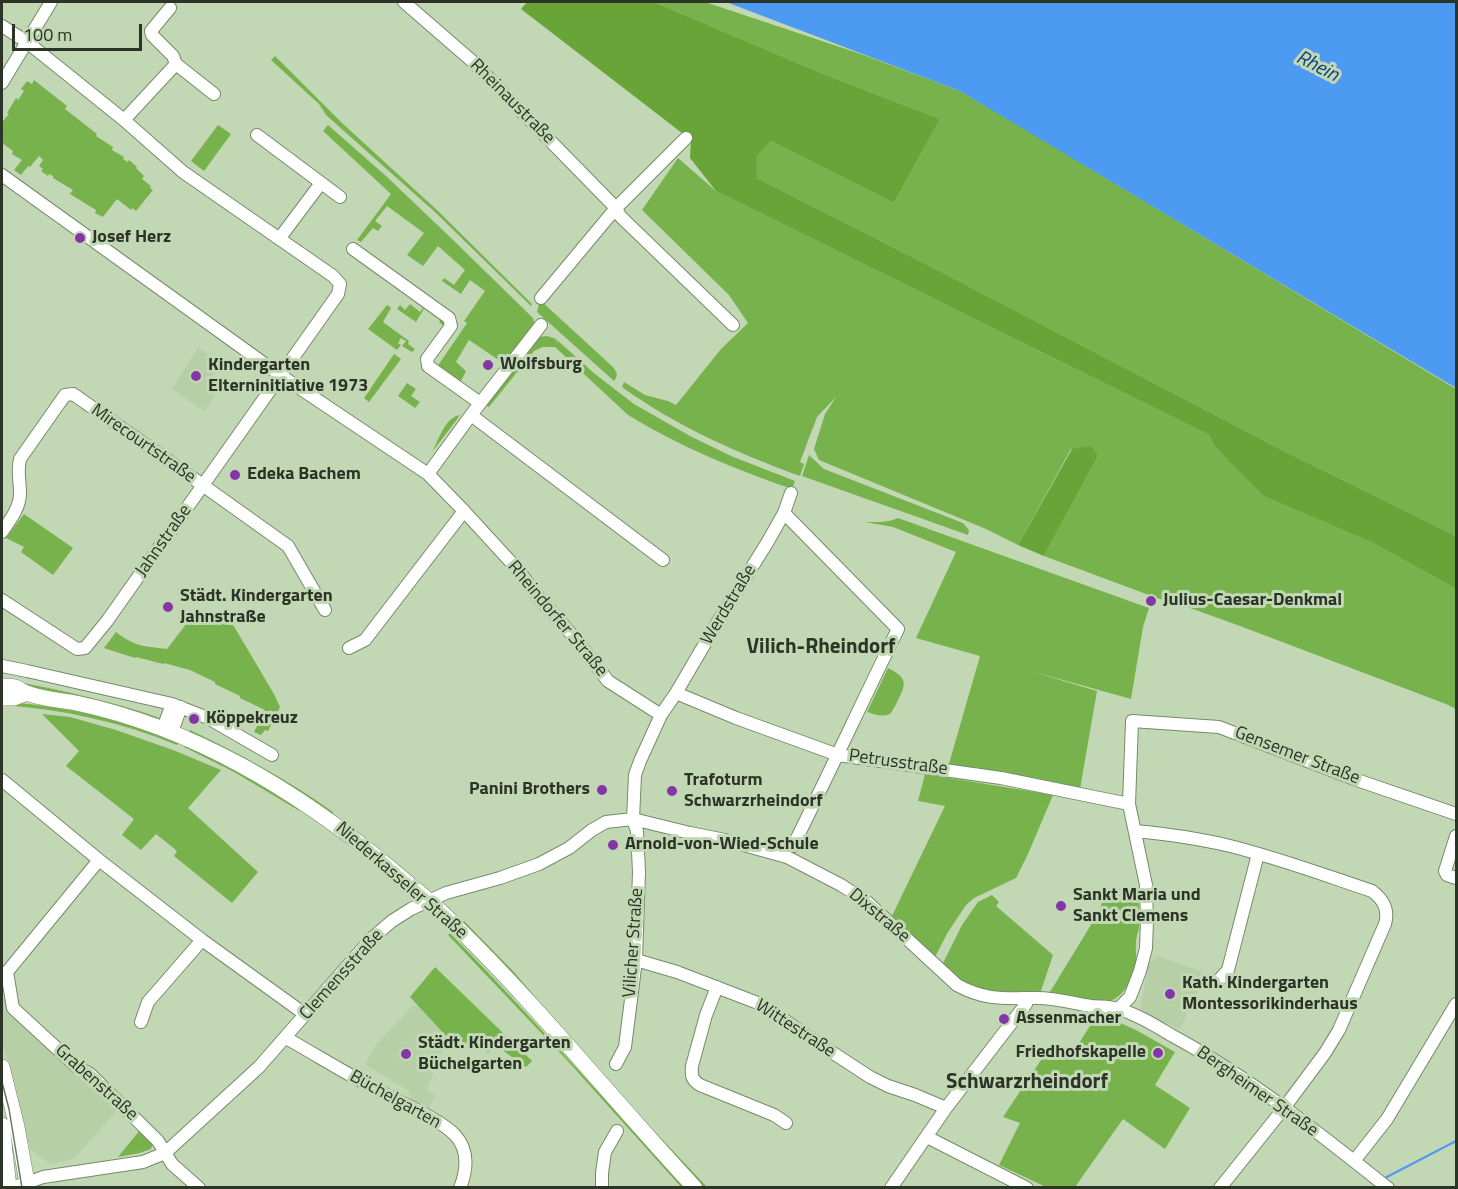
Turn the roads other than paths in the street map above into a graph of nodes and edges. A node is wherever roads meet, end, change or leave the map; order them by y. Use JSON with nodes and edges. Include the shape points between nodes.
{"nodes":[{"id":1,"x":51,"y":2,"type":"edge"},
{"id":2,"x":404,"y":2,"type":"edge"},
{"id":3,"x":170,"y":8,"type":"dead end"},
{"id":4,"x":2,"y":26,"type":"edge"},
{"id":5,"x":27,"y":42,"type":"junction"},
{"id":6,"x":176,"y":64,"type":"junction"},
{"id":7,"x":2,"y":83,"type":"edge"},
{"id":8,"x":214,"y":94,"type":"dead end"},
{"id":9,"x":124,"y":120,"type":"junction"},
{"id":10,"x":258,"y":135,"type":"dead end"},
{"id":11,"x":686,"y":138,"type":"dead end"},
{"id":12,"x":2,"y":175,"type":"edge"},
{"id":13,"x":321,"y":183,"type":"junction"},
{"id":14,"x":340,"y":197,"type":"dead end"},
{"id":15,"x":616,"y":208,"type":"junction"},
{"id":16,"x":279,"y":239,"type":"junction"},
{"id":17,"x":353,"y":249,"type":"dead end"},
{"id":18,"x":541,"y":297,"type":"dead end"},
{"id":19,"x":542,"y":325,"type":"dead end"},
{"id":20,"x":733,"y":325,"type":"dead end"},
{"id":21,"x":280,"y":375,"type":"junction"},
{"id":22,"x":480,"y":403,"type":"junction"},
{"id":23,"x":471,"y":415,"type":"junction"},
{"id":24,"x":428,"y":474,"type":"junction"},
{"id":25,"x":203,"y":486,"type":"junction"},
{"id":26,"x":791,"y":493,"type":"dead end"},
{"id":27,"x":464,"y":511,"type":"junction"},
{"id":28,"x":784,"y":513,"type":"junction"},
{"id":29,"x":2,"y":532,"type":"edge"},
{"id":30,"x":663,"y":560,"type":"dead end"},
{"id":31,"x":2,"y":600,"type":"edge"},
{"id":32,"x":325,"y":610,"type":"dead end"},
{"id":33,"x":349,"y":648,"type":"dead end"},
{"id":34,"x":2,"y":666,"type":"edge"},
{"id":35,"x":2,"y":686,"type":"edge"},
{"id":36,"x":27,"y":693,"type":"junction"},
{"id":37,"x":676,"y":693,"type":"junction"},
{"id":38,"x":2,"y":698,"type":"edge"},
{"id":39,"x":177,"y":706,"type":"junction"},
{"id":40,"x":661,"y":715,"type":"junction"},
{"id":41,"x":167,"y":730,"type":"junction"},
{"id":42,"x":838,"y":754,"type":"junction"},
{"id":43,"x":272,"y":755,"type":"dead end"},
{"id":44,"x":2,"y":780,"type":"edge"},
{"id":45,"x":1129,"y":804,"type":"junction"},
{"id":46,"x":1456,"y":814,"type":"edge"},
{"id":47,"x":633,"y":819,"type":"junction"},
{"id":48,"x":1135,"y":831,"type":"junction"},
{"id":49,"x":1456,"y":836,"type":"edge"},
{"id":50,"x":793,"y":846,"type":"dead end"},
{"id":51,"x":1258,"y":854,"type":"junction"},
{"id":52,"x":99,"y":860,"type":"junction"},
{"id":53,"x":1456,"y":878,"type":"edge"},
{"id":54,"x":429,"y":901,"type":"junction"},
{"id":55,"x":202,"y":940,"type":"junction"},
{"id":56,"x":636,"y":960,"type":"junction"},
{"id":57,"x":1218,"y":981,"type":"dead end"},
{"id":58,"x":717,"y":987,"type":"junction"},
{"id":59,"x":1028,"y":998,"type":"junction"},
{"id":60,"x":1456,"y":1004,"type":"edge"},
{"id":61,"x":1118,"y":1008,"type":"junction"},
{"id":62,"x":306,"y":1015,"type":"junction"},
{"id":63,"x":141,"y":1023,"type":"dead end"},
{"id":64,"x":286,"y":1038,"type":"junction"},
{"id":65,"x":616,"y":1064,"type":"dead end"},
{"id":66,"x":2,"y":1067,"type":"edge"},
{"id":67,"x":915,"y":1095,"type":"junction"},
{"id":68,"x":946,"y":1108,"type":"junction"},
{"id":69,"x":1284,"y":1108,"type":"junction"},
{"id":70,"x":786,"y":1123,"type":"dead end"},
{"id":71,"x":2,"y":1125,"type":"edge"},
{"id":72,"x":617,"y":1131,"type":"dead end"},
{"id":73,"x":929,"y":1133,"type":"junction"},
{"id":74,"x":165,"y":1153,"type":"junction"},
{"id":75,"x":1354,"y":1161,"type":"junction"},
{"id":76,"x":1382,"y":1183,"type":"edge"},
{"id":77,"x":29,"y":1186,"type":"edge"},
{"id":78,"x":2,"y":1187,"type":"edge"},
{"id":79,"x":8,"y":1188,"type":"edge"},
{"id":80,"x":199,"y":1188,"type":"edge"},
{"id":81,"x":460,"y":1188,"type":"edge"},
{"id":82,"x":602,"y":1188,"type":"edge"},
{"id":83,"x":695,"y":1188,"type":"edge"},
{"id":84,"x":891,"y":1188,"type":"edge"},
{"id":85,"x":1028,"y":1188,"type":"edge"},
{"id":86,"x":1220,"y":1188,"type":"edge"}],
"edges":[{"from":1,"to":5,"type":"street"},
{"from":2,"to":15,"type":"street","name":"Rheinaustraße","via":[[472,61]]},
{"from":3,"to":6,"type":"street","via":[[151,31]]},
{"from":4,"to":5,"type":"street"},
{"from":5,"to":7,"type":"street"},
{"from":5,"to":9,"type":"street"},
{"from":6,"to":8,"type":"street"},
{"from":6,"to":9,"type":"street"},
{"from":9,"to":16,"type":"street","via":[[178,168]]},
{"from":10,"to":13,"type":"street"},
{"from":11,"to":15,"type":"street"},
{"from":12,"to":21,"type":"street","name":"Rheindorfer Straße"},
{"from":13,"to":14,"type":"street"},
{"from":13,"to":16,"type":"street"},
{"from":15,"to":18,"type":"street"},
{"from":15,"to":20,"type":"street","name":"Rheinaustraße"},
{"from":16,"to":21,"type":"street","name":"Jahnstraße","via":[[340,284],[338,294]]},
{"from":17,"to":22,"type":"street","via":[[449,318],[451,326],[427,359],[428,366]]},
{"from":19,"to":22,"type":"street"},
{"from":21,"to":24,"type":"street","name":"Rheindorfer Straße"},
{"from":21,"to":25,"type":"street","name":"Jahnstraße"},
{"from":22,"to":23,"type":"street"},
{"from":23,"to":24,"type":"street"},
{"from":23,"to":30,"type":"street"},
{"from":24,"to":27,"type":"street","name":"Rheindorfer Straße"},
{"from":25,"to":29,"type":"street","name":"Mirecourtstraße","via":[[73,394],[65,395],[20,459],[19,503]]},
{"from":25,"to":31,"type":"street","name":"Jahnstraße","via":[[85,648],[77,649]]},
{"from":25,"to":32,"type":"street","name":"Mirecourtstraße","via":[[288,546]]},
{"from":26,"to":28,"type":"street","name":"Werdstraße"},
{"from":27,"to":33,"type":"street","via":[[365,640]]},
{"from":27,"to":40,"type":"street","name":"Rheindorfer Straße","via":[[608,681]]},
{"from":28,"to":37,"type":"street","name":"Werdstraße"},
{"from":28,"to":42,"type":"street","via":[[898,629]]},
{"from":34,"to":39,"type":"street"},
{"from":35,"to":36,"type":"main road","name":"Niederkasseler Straße"},
{"from":36,"to":38,"type":"main road","name":"Niederkasseler Straße"},
{"from":36,"to":41,"type":"main road","name":"Niederkasseler Straße","via":[[97,708]]},
{"from":37,"to":40,"type":"street","name":"Werdstraße"},
{"from":37,"to":42,"type":"street","name":"Petrusstraße"},
{"from":39,"to":41,"type":"street"},
{"from":39,"to":43,"type":"street","via":[[208,718]]},
{"from":40,"to":47,"type":"street","via":[[635,775]]},
{"from":41,"to":54,"type":"main road","name":"Niederkasseler Straße","via":[[254,771],[316,811]]},
{"from":42,"to":45,"type":"street","name":"Petrusstraße","via":[[1001,778]]},
{"from":42,"to":50,"type":"street"},
{"from":44,"to":52,"type":"street"},
{"from":45,"to":46,"type":"street","name":"Gensemer Straße","via":[[1132,721],[1219,727]]},
{"from":45,"to":48,"type":"street"},
{"from":47,"to":54,"type":"street","name":"Clemensstraße","via":[[606,822],[539,864]]},
{"from":47,"to":56,"type":"street","name":"Vilicher Straße","via":[[639,872]]},
{"from":47,"to":59,"type":"street","name":"Dixstraße","via":[[787,857],[867,903],[957,985],[987,997]]},
{"from":48,"to":51,"type":"street","via":[[1182,836]]},
{"from":48,"to":61,"type":"street","via":[[1146,885],[1146,948],[1130,997]]},
{"from":49,"to":53,"type":"street","via":[[1445,871]]},
{"from":51,"to":57,"type":"street","via":[[1228,970]]},
{"from":51,"to":69,"type":"street","via":[[1372,891],[1380,897],[1388,915],[1339,1030]]},
{"from":52,"to":55,"type":"street"},
{"from":52,"to":74,"type":"street","name":"Grabenstraße","via":[[7,972],[13,1008],[77,1067],[90,1074],[158,1141]]},
{"from":54,"to":62,"type":"street","name":"Clemensstraße","via":[[392,921],[371,939]]},
{"from":54,"to":83,"type":"main road","name":"Niederkasseler Straße","via":[[524,997]]},
{"from":55,"to":62,"type":"street"},
{"from":55,"to":63,"type":"street","via":[[148,1002]]},
{"from":56,"to":58,"type":"street","name":"Wittestraße"},
{"from":56,"to":65,"type":"street","name":"Vilicher Straße","via":[[625,1047]]},
{"from":58,"to":67,"type":"street","name":"Wittestraße","via":[[763,1005],[870,1077]]},
{"from":58,"to":70,"type":"street","via":[[692,1066],[694,1080]]},
{"from":59,"to":61,"type":"street","name":"Dixstraße"},
{"from":59,"to":68,"type":"street"},
{"from":60,"to":75,"type":"street","via":[[1387,1119]]},
{"from":61,"to":69,"type":"street","name":"Bergheimer Straße","via":[[1200,1051]]},
{"from":62,"to":64,"type":"street","name":"Clemensstraße"},
{"from":64,"to":74,"type":"street","name":"Clemensstraße"},
{"from":64,"to":81,"type":"street","name":"Büchelgarten","via":[[455,1135],[465,1157]]},
{"from":66,"to":77,"type":"main road"},
{"from":67,"to":68,"type":"street","name":"Wittestraße"},
{"from":67,"to":73,"type":"street","name":"Wittestraße","via":[[935,1111]]},
{"from":68,"to":73,"type":"street"},
{"from":69,"to":75,"type":"street","name":"Bergheimer Straße"},
{"from":69,"to":86,"type":"street"},
{"from":71,"to":79,"type":"main road"},
{"from":72,"to":82,"type":"street","via":[[605,1152]]},
{"from":73,"to":84,"type":"street"},
{"from":73,"to":85,"type":"street"},
{"from":74,"to":77,"type":"street","name":"Clemensstraße","via":[[143,1162],[42,1177]]},
{"from":74,"to":80,"type":"street","name":"Grabenstraße"},
{"from":75,"to":76,"type":"street","name":"Bergheimer Straße"},
{"from":77,"to":79,"type":"street","name":"Clemensstraße"},
{"from":78,"to":79,"type":"street"}]}
